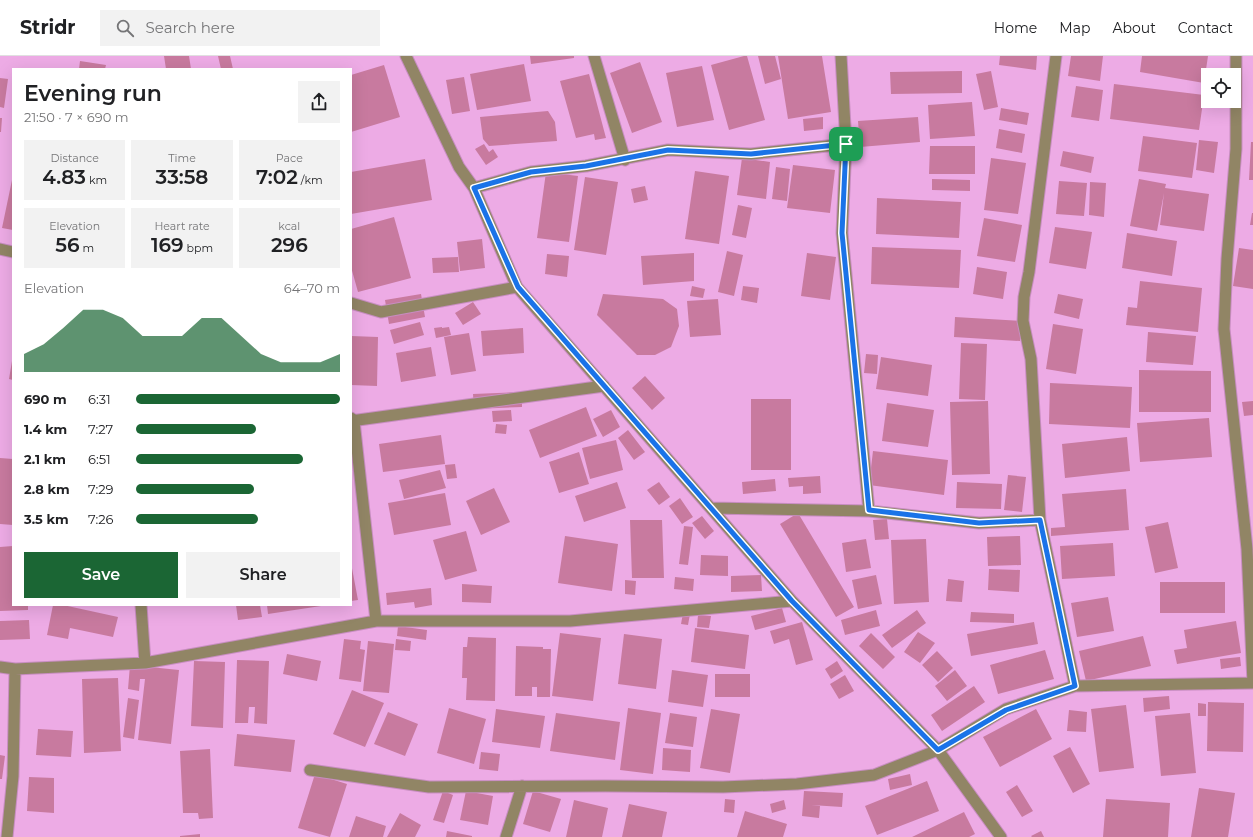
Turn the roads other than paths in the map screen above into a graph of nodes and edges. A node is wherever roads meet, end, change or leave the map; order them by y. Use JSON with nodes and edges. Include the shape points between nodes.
{"nodes":[{"id":1,"x":406,"y":56,"type":"edge"},
{"id":2,"x":594,"y":56,"type":"edge"},
{"id":3,"x":841,"y":56,"type":"edge"},
{"id":4,"x":1056,"y":56,"type":"edge"},
{"id":5,"x":1236,"y":56,"type":"edge"},
{"id":6,"x":846,"y":144,"type":"junction"},
{"id":7,"x":624,"y":160,"type":"junction"},
{"id":8,"x":474,"y":188,"type":"junction"},
{"id":9,"x":0,"y":249,"type":"edge"},
{"id":10,"x":12,"y":252,"type":"edge"},
{"id":11,"x":518,"y":287,"type":"junction"},
{"id":12,"x":352,"y":303,"type":"edge"},
{"id":13,"x":604,"y":386,"type":"junction"},
{"id":14,"x":352,"y":420,"type":"edge"},
{"id":15,"x":710,"y":508,"type":"junction"},
{"id":16,"x":869,"y":510,"type":"junction"},
{"id":17,"x":1040,"y":520,"type":"junction"},
{"id":18,"x":792,"y":601,"type":"junction"},
{"id":19,"x":141,"y":606,"type":"edge"},
{"id":20,"x":376,"y":621,"type":"junction"},
{"id":21,"x":145,"y":663,"type":"junction"},
{"id":22,"x":0,"y":667,"type":"edge"},
{"id":23,"x":15,"y":669,"type":"junction"},
{"id":24,"x":1253,"y":683,"type":"edge"},
{"id":25,"x":1075,"y":686,"type":"junction"},
{"id":26,"x":938,"y":750,"type":"junction"},
{"id":27,"x":310,"y":770,"type":"dead end"},
{"id":28,"x":522,"y":786,"type":"junction"},
{"id":29,"x":7,"y":837,"type":"edge"},
{"id":30,"x":506,"y":837,"type":"edge"},
{"id":31,"x":1001,"y":837,"type":"edge"}],
"edges":[{"from":1,"to":8,"type":"street","via":[[459,167]]},
{"from":2,"to":7,"type":"street"},
{"from":3,"to":6,"type":"street"},
{"from":4,"to":17,"type":"street","via":[[1023,321],[1031,359]]},
{"from":5,"to":24,"type":"street","via":[[1236,149],[1224,329],[1247,549]]},
{"from":6,"to":7,"type":"street","via":[[751,154],[668,150]]},
{"from":6,"to":16,"type":"street","via":[[842,233]]},
{"from":7,"to":8,"type":"street","via":[[531,172]]},
{"from":8,"to":11,"type":"street"},
{"from":9,"to":10,"type":"street"},
{"from":11,"to":12,"type":"street","via":[[381,312]]},
{"from":11,"to":13,"type":"street"},
{"from":13,"to":14,"type":"street"},
{"from":13,"to":15,"type":"street"},
{"from":14,"to":20,"type":"street"},
{"from":15,"to":16,"type":"street"},
{"from":15,"to":18,"type":"street"},
{"from":16,"to":17,"type":"street","via":[[979,523]]},
{"from":17,"to":25,"type":"street"},
{"from":18,"to":20,"type":"street","via":[[570,621]]},
{"from":18,"to":26,"type":"street"},
{"from":19,"to":21,"type":"street"},
{"from":20,"to":21,"type":"street"},
{"from":21,"to":23,"type":"street"},
{"from":22,"to":23,"type":"street"},
{"from":23,"to":29,"type":"street","via":[[13,776]]},
{"from":24,"to":25,"type":"street"},
{"from":25,"to":26,"type":"street","via":[[1006,710]]},
{"from":26,"to":28,"type":"street","via":[[874,775],[797,784],[723,787]]},
{"from":26,"to":31,"type":"street"},
{"from":27,"to":28,"type":"street","via":[[429,788]]},
{"from":28,"to":30,"type":"street"}]}
